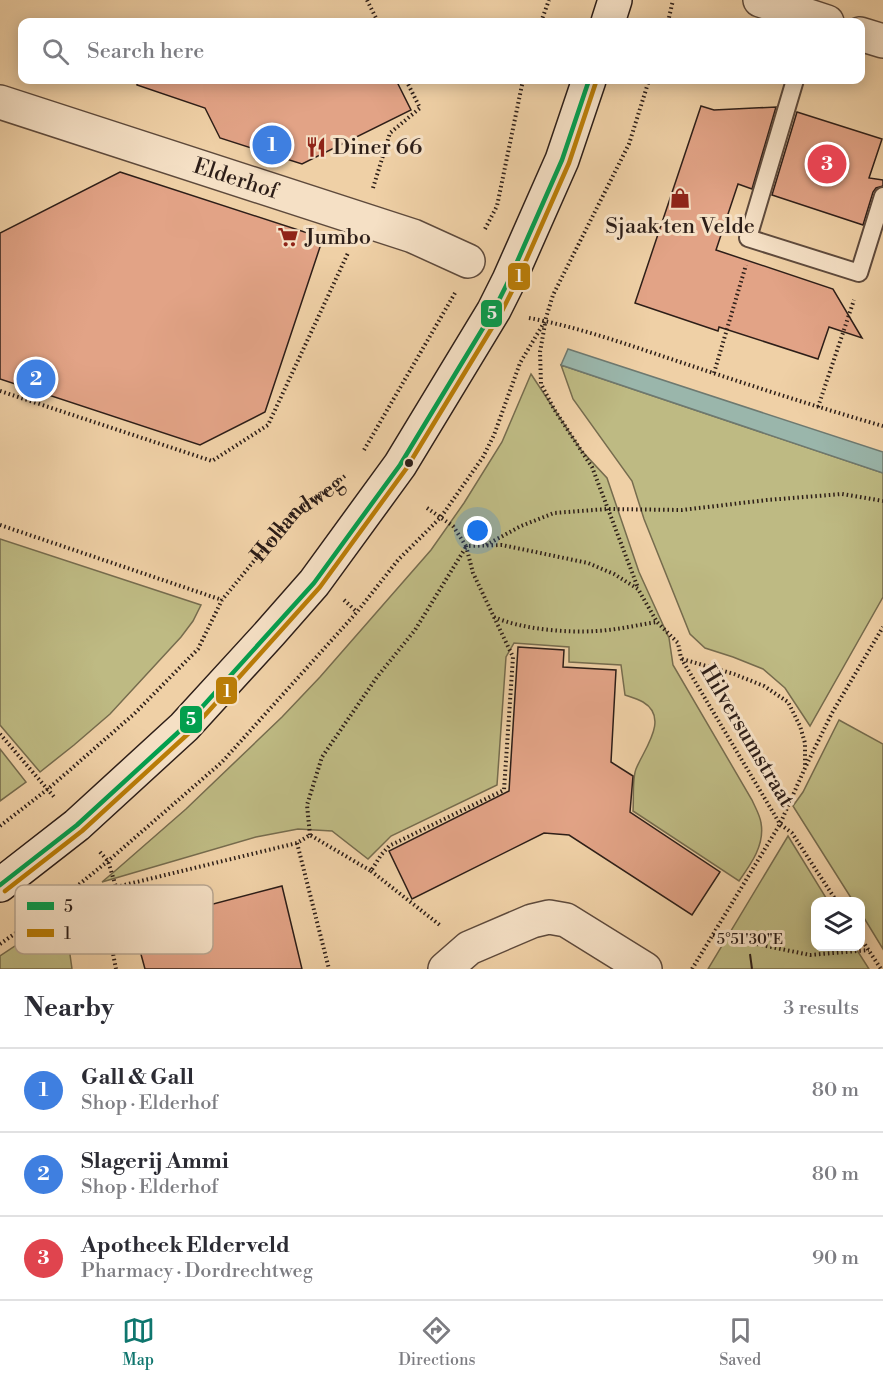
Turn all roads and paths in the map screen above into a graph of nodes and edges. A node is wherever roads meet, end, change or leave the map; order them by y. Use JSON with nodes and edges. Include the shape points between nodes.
{"nodes":[{"id":1,"x":367,"y":0,"type":"edge"},
{"id":2,"x":549,"y":0,"type":"edge"},
{"id":3,"x":615,"y":0,"type":"edge"},
{"id":4,"x":673,"y":0,"type":"edge"},
{"id":5,"x":760,"y":0,"type":"edge"},
{"id":6,"x":376,"y":18,"type":"edge"},
{"id":7,"x":542,"y":18,"type":"edge"},
{"id":8,"x":609,"y":18,"type":"edge"},
{"id":9,"x":669,"y":18,"type":"edge"},
{"id":10,"x":809,"y":18,"type":"edge"},
{"id":11,"x":865,"y":35,"type":"edge"},
{"id":12,"x":883,"y":41,"type":"edge"},
{"id":13,"x":408,"y":84,"type":"edge"},
{"id":14,"x":522,"y":84,"type":"edge"},
{"id":15,"x":588,"y":84,"type":"edge"},
{"id":16,"x":648,"y":84,"type":"edge"},
{"id":17,"x":794,"y":84,"type":"edge"},
{"id":18,"x":0,"y":102,"type":"edge"},
{"id":19,"x":883,"y":196,"type":"edge"},
{"id":20,"x":363,"y":219,"type":"junction"},
{"id":21,"x":754,"y":240,"type":"junction"},
{"id":22,"x":468,"y":261,"type":"junction"},
{"id":23,"x":859,"y":273,"type":"junction"},
{"id":24,"x":545,"y":321,"type":"junction"},
{"id":25,"x":714,"y":373,"type":"junction"},
{"id":26,"x":0,"y":391,"type":"edge"},
{"id":27,"x":818,"y":407,"type":"junction"},
{"id":28,"x":883,"y":426,"type":"edge"},
{"id":29,"x":363,"y":451,"type":"dead end"},
{"id":30,"x":351,"y":471,"type":"dead end"},
{"id":31,"x":883,"y":501,"type":"edge"},
{"id":32,"x":427,"y":508,"type":"dead end"},
{"id":33,"x":608,"y":509,"type":"junction"},
{"id":34,"x":0,"y":525,"type":"edge"},
{"id":35,"x":466,"y":546,"type":"junction"},
{"id":36,"x":485,"y":546,"type":"junction"},
{"id":37,"x":638,"y":589,"type":"junction"},
{"id":38,"x":222,"y":600,"type":"junction"},
{"id":39,"x":494,"y":616,"type":"junction"},
{"id":40,"x":657,"y":622,"type":"junction"},
{"id":41,"x":883,"y":627,"type":"edge"},
{"id":42,"x":681,"y":658,"type":"junction"},
{"id":43,"x":0,"y":734,"type":"edge"},
{"id":44,"x":805,"y":768,"type":"junction"},
{"id":45,"x":48,"y":789,"type":"junction"},
{"id":46,"x":780,"y":824,"type":"junction"},
{"id":47,"x":77,"y":825,"type":"junction"},
{"id":48,"x":0,"y":826,"type":"edge"},
{"id":49,"x":310,"y":835,"type":"junction"},
{"id":50,"x":297,"y":843,"type":"junction"},
{"id":51,"x":371,"y":871,"type":"junction"},
{"id":52,"x":0,"y":885,"type":"edge"},
{"id":53,"x":115,"y":885,"type":"edge"},
{"id":54,"x":124,"y":885,"type":"edge"},
{"id":55,"x":834,"y":897,"type":"edge"},
{"id":56,"x":713,"y":935,"type":"junction"},
{"id":57,"x":865,"y":944,"type":"edge"},
{"id":58,"x":869,"y":950,"type":"junction"},
{"id":59,"x":113,"y":954,"type":"edge"},
{"id":60,"x":457,"y":959,"type":"edge"},
{"id":61,"x":116,"y":969,"type":"edge"},
{"id":62,"x":329,"y":969,"type":"edge"},
{"id":63,"x":645,"y":969,"type":"edge"},
{"id":64,"x":692,"y":969,"type":"edge"},
{"id":65,"x":881,"y":969,"type":"edge"}],
"edges":[{"from":1,"to":6,"type":"path"},
{"from":2,"to":7,"type":"path"},
{"from":3,"to":8,"type":"street"},
{"from":4,"to":9,"type":"path"},
{"from":5,"to":10,"type":"street"},
{"from":11,"to":12,"type":"street"},
{"from":13,"to":20,"type":"path","via":[[420,108],[390,133]]},
{"from":14,"to":22,"type":"path","via":[[497,206]]},
{"from":15,"to":47,"type":"street","name":"Hollandweg","via":[[562,160],[509,280],[400,465],[314,583],[270,633],[184,727]]},
{"from":16,"to":24,"type":"path","via":[[629,144],[553,295]]},
{"from":17,"to":21,"type":"lane","via":[[748,238]]},
{"from":18,"to":20,"type":"street","name":"Elderhof"},
{"from":19,"to":23,"type":"lane"},
{"from":20,"to":22,"type":"street","name":"Elderhof"},
{"from":20,"to":26,"type":"path","via":[[268,425],[212,461]]},
{"from":21,"to":23,"type":"lane"},
{"from":21,"to":25,"type":"path"},
{"from":22,"to":29,"type":"path","via":[[452,300]]},
{"from":23,"to":27,"type":"path","via":[[856,294]]},
{"from":24,"to":25,"type":"path"},
{"from":24,"to":33,"type":"path","via":[[540,352],[541,384],[592,467]]},
{"from":25,"to":27,"type":"path"},
{"from":27,"to":28,"type":"path"},
{"from":30,"to":38,"type":"path","name":"Hollandweg","via":[[294,512]]},
{"from":31,"to":33,"type":"path","via":[[842,494],[682,510]]},
{"from":32,"to":35,"type":"path","via":[[453,526]]},
{"from":33,"to":36,"type":"path","via":[[554,513]]},
{"from":33,"to":37,"type":"path"},
{"from":34,"to":38,"type":"path"},
{"from":35,"to":36,"type":"path"},
{"from":35,"to":39,"type":"path","via":[[473,573]]},
{"from":35,"to":49,"type":"path","via":[[415,630],[322,757],[307,805]]},
{"from":36,"to":37,"type":"path","via":[[502,545],[588,563]]},
{"from":37,"to":40,"type":"path"},
{"from":38,"to":45,"type":"path","name":"Hollandweg","via":[[198,649],[134,714]]},
{"from":39,"to":40,"type":"path","via":[[509,623],[563,631],[597,631]]},
{"from":39,"to":51,"type":"path","via":[[513,657],[504,790],[389,846]]},
{"from":40,"to":42,"type":"path","name":"Hilversumstraat","via":[[678,643]]},
{"from":41,"to":44,"type":"path"},
{"from":42,"to":44,"type":"path","via":[[765,686],[788,702],[805,743]]},
{"from":42,"to":46,"type":"path","name":"Hilversumstraat"},
{"from":43,"to":45,"type":"path"},
{"from":44,"to":46,"type":"path"},
{"from":45,"to":47,"type":"path"},
{"from":45,"to":48,"type":"path","name":"Hollandweg"},
{"from":46,"to":55,"type":"path","name":"Hilversumstraat","via":[[792,833]]},
{"from":46,"to":56,"type":"path"},
{"from":47,"to":52,"type":"street","name":"Hollandweg"},
{"from":47,"to":53,"type":"path","via":[[108,861]]},
{"from":49,"to":50,"type":"path"},
{"from":49,"to":51,"type":"path"},
{"from":50,"to":54,"type":"path"},
{"from":50,"to":62,"type":"path"},
{"from":51,"to":60,"type":"path"},
{"from":56,"to":58,"type":"path","via":[[810,955]]},
{"from":56,"to":64,"type":"path"},
{"from":57,"to":58,"type":"path"},
{"from":58,"to":65,"type":"path"},
{"from":59,"to":61,"type":"path"},
{"from":60,"to":63,"type":"street","via":[[532,921],[549,917],[566,920]]}]}
